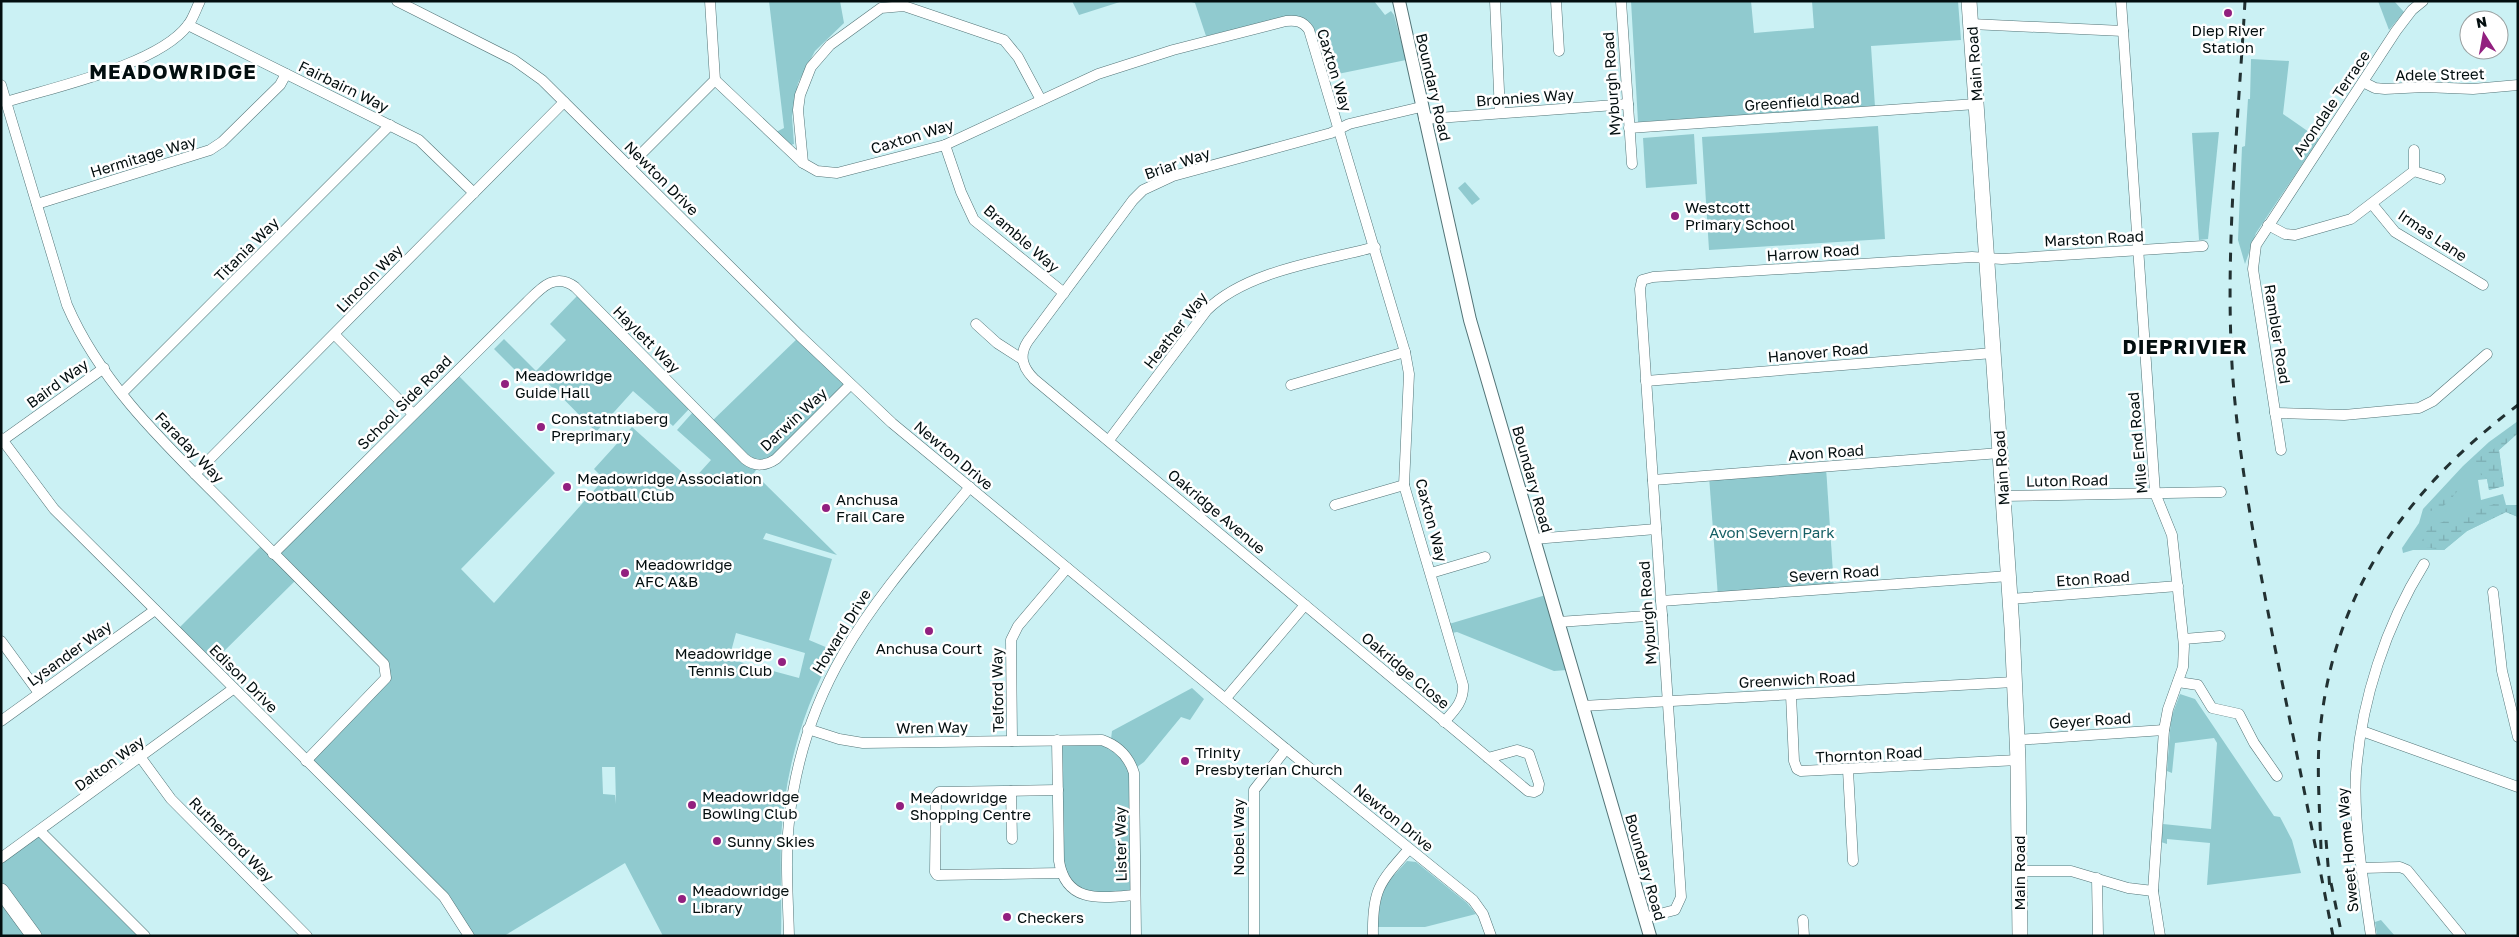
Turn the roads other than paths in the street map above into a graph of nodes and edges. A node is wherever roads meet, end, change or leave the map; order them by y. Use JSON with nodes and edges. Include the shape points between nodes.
{"nodes":[{"id":1,"x":200,"y":1,"type":"edge"},
{"id":2,"x":397,"y":1,"type":"edge"},
{"id":3,"x":710,"y":1,"type":"edge"},
{"id":4,"x":1389,"y":1,"type":"edge"},
{"id":5,"x":1399,"y":1,"type":"edge"},
{"id":6,"x":1495,"y":1,"type":"edge"},
{"id":7,"x":1556,"y":1,"type":"edge"},
{"id":8,"x":1621,"y":1,"type":"edge"},
{"id":9,"x":1969,"y":1,"type":"edge"},
{"id":10,"x":2121,"y":1,"type":"edge"},
{"id":11,"x":2423,"y":1,"type":"edge"},
{"id":12,"x":1971,"y":24,"type":"junction"},
{"id":13,"x":188,"y":25,"type":"junction"},
{"id":14,"x":1403,"y":26,"type":"junction"},
{"id":15,"x":2123,"y":31,"type":"junction"},
{"id":16,"x":1559,"y":51,"type":"dead end"},
{"id":17,"x":286,"y":74,"type":"junction"},
{"id":18,"x":715,"y":80,"type":"junction"},
{"id":19,"x":2363,"y":82,"type":"junction"},
{"id":20,"x":1,"y":85,"type":"edge"},
{"id":21,"x":2518,"y":85,"type":"edge"},
{"id":22,"x":1041,"y":100,"type":"junction"},
{"id":23,"x":6,"y":102,"type":"junction"},
{"id":24,"x":564,"y":102,"type":"junction"},
{"id":25,"x":1628,"y":104,"type":"junction"},
{"id":26,"x":1976,"y":104,"type":"junction"},
{"id":27,"x":1423,"y":113,"type":"junction"},
{"id":28,"x":1500,"y":113,"type":"junction"},
{"id":29,"x":390,"y":125,"type":"junction"},
{"id":30,"x":1629,"y":128,"type":"junction"},
{"id":31,"x":1338,"y":130,"type":"junction"},
{"id":32,"x":945,"y":146,"type":"junction"},
{"id":33,"x":2414,"y":150,"type":"dead end"},
{"id":34,"x":803,"y":163,"type":"junction"},
{"id":35,"x":1632,"y":164,"type":"dead end"},
{"id":36,"x":629,"y":166,"type":"junction"},
{"id":37,"x":2414,"y":171,"type":"junction"},
{"id":38,"x":2440,"y":179,"type":"dead end"},
{"id":39,"x":474,"y":193,"type":"junction"},
{"id":40,"x":37,"y":204,"type":"junction"},
{"id":41,"x":2372,"y":204,"type":"junction"},
{"id":42,"x":2268,"y":225,"type":"junction"},
{"id":43,"x":2203,"y":246,"type":"dead end"},
{"id":44,"x":1375,"y":247,"type":"junction"},
{"id":45,"x":2138,"y":251,"type":"junction"},
{"id":46,"x":1986,"y":258,"type":"junction"},
{"id":47,"x":1642,"y":280,"type":"joint"},
{"id":48,"x":560,"y":281,"type":"joint"},
{"id":49,"x":2483,"y":285,"type":"dead end"},
{"id":50,"x":1064,"y":293,"type":"junction"},
{"id":51,"x":976,"y":324,"type":"dead end"},
{"id":52,"x":335,"y":335,"type":"junction"},
{"id":53,"x":1405,"y":352,"type":"junction"},
{"id":54,"x":1993,"y":353,"type":"junction"},
{"id":55,"x":2487,"y":354,"type":"dead end"},
{"id":56,"x":1022,"y":359,"type":"junction"},
{"id":57,"x":104,"y":368,"type":"junction"},
{"id":58,"x":1646,"y":381,"type":"junction"},
{"id":59,"x":850,"y":385,"type":"junction"},
{"id":60,"x":1291,"y":386,"type":"dead end"},
{"id":61,"x":122,"y":393,"type":"junction"},
{"id":62,"x":2275,"y":413,"type":"junction"},
{"id":63,"x":413,"y":414,"type":"junction"},
{"id":64,"x":710,"y":423,"type":"joint"},
{"id":65,"x":2,"y":439,"type":"edge"},
{"id":66,"x":1109,"y":440,"type":"junction"},
{"id":67,"x":2281,"y":450,"type":"dead end"},
{"id":68,"x":2000,"y":453,"type":"junction"},
{"id":69,"x":195,"y":474,"type":"junction"},
{"id":70,"x":1653,"y":480,"type":"junction"},
{"id":71,"x":1404,"y":485,"type":"junction"},
{"id":72,"x":970,"y":487,"type":"junction"},
{"id":73,"x":2221,"y":492,"type":"dead end"},
{"id":74,"x":2155,"y":493,"type":"junction"},
{"id":75,"x":2003,"y":496,"type":"junction"},
{"id":76,"x":1336,"y":505,"type":"dead end"},
{"id":77,"x":1656,"y":529,"type":"junction"},
{"id":78,"x":1534,"y":539,"type":"junction"},
{"id":79,"x":274,"y":554,"type":"junction"},
{"id":80,"x":1485,"y":557,"type":"dead end"},
{"id":81,"x":2424,"y":564,"type":"dead end"},
{"id":82,"x":1067,"y":568,"type":"junction"},
{"id":83,"x":1431,"y":573,"type":"junction"},
{"id":84,"x":2009,"y":576,"type":"junction"},
{"id":85,"x":2178,"y":586,"type":"junction"},
{"id":86,"x":2493,"y":592,"type":"dead end"},
{"id":87,"x":2010,"y":599,"type":"junction"},
{"id":88,"x":1661,"y":600,"type":"junction"},
{"id":89,"x":1305,"y":605,"type":"junction"},
{"id":90,"x":155,"y":610,"type":"junction"},
{"id":91,"x":1662,"y":615,"type":"junction"},
{"id":92,"x":1558,"y":622,"type":"junction"},
{"id":93,"x":2220,"y":636,"type":"dead end"},
{"id":94,"x":2184,"y":640,"type":"junction"},
{"id":95,"x":1,"y":641,"type":"edge"},
{"id":96,"x":2014,"y":682,"type":"junction"},
{"id":97,"x":2178,"y":682,"type":"junction"},
{"id":98,"x":233,"y":689,"type":"junction"},
{"id":99,"x":39,"y":693,"type":"junction"},
{"id":100,"x":1791,"y":694,"type":"junction"},
{"id":101,"x":1226,"y":698,"type":"junction"},
{"id":102,"x":1668,"y":700,"type":"junction"},
{"id":103,"x":1582,"y":706,"type":"junction"},
{"id":104,"x":1,"y":721,"type":"edge"},
{"id":105,"x":1444,"y":722,"type":"junction"},
{"id":106,"x":808,"y":729,"type":"junction"},
{"id":107,"x":2164,"y":730,"type":"junction"},
{"id":108,"x":2362,"y":731,"type":"junction"},
{"id":109,"x":2518,"y":737,"type":"edge"},
{"id":110,"x":1057,"y":740,"type":"junction"},
{"id":111,"x":2017,"y":740,"type":"junction"},
{"id":112,"x":1012,"y":741,"type":"junction"},
{"id":113,"x":1286,"y":749,"type":"junction"},
{"id":114,"x":1124,"y":754,"type":"joint"},
{"id":115,"x":141,"y":758,"type":"junction"},
{"id":116,"x":1488,"y":758,"type":"junction"},
{"id":117,"x":2018,"y":760,"type":"junction"},
{"id":118,"x":306,"y":761,"type":"junction"},
{"id":119,"x":1848,"y":770,"type":"junction"},
{"id":120,"x":2277,"y":776,"type":"dead end"},
{"id":121,"x":2518,"y":787,"type":"edge"},
{"id":122,"x":1058,"y":790,"type":"junction"},
{"id":123,"x":1011,"y":791,"type":"junction"},
{"id":124,"x":40,"y":831,"type":"junction"},
{"id":125,"x":1012,"y":839,"type":"dead end"},
{"id":126,"x":1409,"y":849,"type":"junction"},
{"id":127,"x":2,"y":857,"type":"edge"},
{"id":128,"x":1853,"y":861,"type":"dead end"},
{"id":129,"x":2363,"y":868,"type":"junction"},
{"id":130,"x":2020,"y":871,"type":"junction"},
{"id":131,"x":1062,"y":874,"type":"junction"},
{"id":132,"x":2097,"y":878,"type":"junction"},
{"id":133,"x":1,"y":891,"type":"edge"},
{"id":134,"x":2153,"y":891,"type":"junction"},
{"id":135,"x":1136,"y":895,"type":"junction"},
{"id":136,"x":1644,"y":918,"type":"junction"},
{"id":137,"x":1803,"y":920,"type":"dead end"},
{"id":138,"x":34,"y":936,"type":"edge"},
{"id":139,"x":145,"y":936,"type":"edge"},
{"id":140,"x":307,"y":936,"type":"edge"},
{"id":141,"x":469,"y":936,"type":"edge"},
{"id":142,"x":789,"y":936,"type":"edge"},
{"id":143,"x":1136,"y":936,"type":"edge"},
{"id":144,"x":1254,"y":936,"type":"edge"},
{"id":145,"x":1373,"y":936,"type":"edge"},
{"id":146,"x":1491,"y":936,"type":"edge"},
{"id":147,"x":1650,"y":936,"type":"edge"},
{"id":148,"x":1804,"y":936,"type":"edge"},
{"id":149,"x":2020,"y":936,"type":"edge"},
{"id":150,"x":2098,"y":936,"type":"edge"},
{"id":151,"x":2160,"y":936,"type":"edge"},
{"id":152,"x":2371,"y":936,"type":"edge"},
{"id":153,"x":2461,"y":936,"type":"edge"}],
"edges":[{"from":1,"to":13,"type":"street"},
{"from":2,"to":24,"type":"street","name":"Newton Drive","via":[[514,60],[542,80]]},
{"from":3,"to":18,"type":"street"},
{"from":4,"to":14,"type":"street","name":"Boundary Road"},
{"from":5,"to":14,"type":"street","name":"Boundary Road"},
{"from":6,"to":28,"type":"street"},
{"from":7,"to":16,"type":"street"},
{"from":8,"to":25,"type":"street","name":"Myburgh Road"},
{"from":9,"to":12,"type":"main road","name":"Main Road"},
{"from":10,"to":15,"type":"street","name":"Mile End Road"},
{"from":11,"to":19,"type":"street","name":"Avondale Terrace","via":[[2407,16]]},
{"from":12,"to":15,"type":"street"},
{"from":12,"to":26,"type":"main road","name":"Main Road"},
{"from":13,"to":17,"type":"street","name":"Fairbairn Way"},
{"from":13,"to":23,"type":"street","via":[[142,59]]},
{"from":14,"to":27,"type":"street","name":"Boundary Road"},
{"from":15,"to":45,"type":"street","name":"Mile End Road"},
{"from":17,"to":29,"type":"street","name":"Fairbairn Way"},
{"from":17,"to":40,"type":"street","name":"Hermitage Way","via":[[222,142],[210,150]]},
{"from":18,"to":34,"type":"street","name":"Caxton Way"},
{"from":18,"to":36,"type":"street"},
{"from":19,"to":21,"type":"street","name":"Adele Street","via":[[2386,89],[2424,86],[2472,89]]},
{"from":19,"to":42,"type":"street","name":"Avondale Terrace"},
{"from":20,"to":23,"type":"street","name":"Faraday Way"},
{"from":22,"to":31,"type":"street","name":"Caxton Way","via":[[1098,74],[1173,50],[1292,20],[1305,24],[1308,30]]},
{"from":22,"to":32,"type":"street","name":"Caxton Way"},
{"from":22,"to":34,"type":"street","via":[[1018,57],[1004,40],[904,6],[882,8],[830,45],[811,67],[798,110]]},
{"from":23,"to":40,"type":"street","name":"Faraday Way"},
{"from":24,"to":36,"type":"street","name":"Newton Drive"},
{"from":24,"to":39,"type":"street","name":"Lincoln Way"},
{"from":25,"to":28,"type":"street","name":"Bronnies Way"},
{"from":25,"to":30,"type":"street","name":"Myburgh Road"},
{"from":26,"to":30,"type":"street","name":"Greenfield Road"},
{"from":26,"to":46,"type":"main road","name":"Main Road"},
{"from":27,"to":28,"type":"street","name":"Bronnies Way"},
{"from":27,"to":31,"type":"street","name":"Briar Way","via":[[1349,124]]},
{"from":27,"to":78,"type":"street","name":"Boundary Road","via":[[1462,288]]},
{"from":29,"to":39,"type":"street","name":"Fairbairn Way","via":[[419,140]]},
{"from":29,"to":61,"type":"street","name":"Titania Way"},
{"from":30,"to":35,"type":"street","name":"Myburgh Road"},
{"from":31,"to":44,"type":"street","name":"Caxton Way"},
{"from":31,"to":50,"type":"street","name":"Briar Way","via":[[1173,176],[1143,190]]},
{"from":32,"to":34,"type":"street","name":"Caxton Way","via":[[837,173],[816,171]]},
{"from":32,"to":50,"type":"street","name":"Bramble Way","via":[[960,192],[974,220]]},
{"from":33,"to":37,"type":"street"},
{"from":36,"to":59,"type":"street","name":"Newton Drive"},
{"from":37,"to":38,"type":"street"},
{"from":37,"to":41,"type":"street"},
{"from":39,"to":52,"type":"street","name":"Lincoln Way"},
{"from":40,"to":57,"type":"street","name":"Faraday Way","via":[[68,305],[77,326]]},
{"from":41,"to":42,"type":"street","via":[[2351,219],[2295,235]]},
{"from":41,"to":49,"type":"street","name":"Irmas Lane","via":[[2395,232]]},
{"from":42,"to":62,"type":"street","name":"Rambler Road","via":[[2256,244],[2253,268]]},
{"from":43,"to":45,"type":"street","name":"Marston Road"},
{"from":44,"to":53,"type":"street","name":"Caxton Way"},
{"from":44,"to":66,"type":"street","name":"Heather Way","via":[[1265,276],[1226,293],[1207,310]]},
{"from":45,"to":46,"type":"street","name":"Marston Road"},
{"from":45,"to":74,"type":"street","name":"Mile End Road"},
{"from":46,"to":47,"type":"street","name":"Harrow Road"},
{"from":46,"to":54,"type":"main road","name":"Main Road"},
{"from":47,"to":58,"type":"street","name":"Myburgh Road"},
{"from":48,"to":63,"type":"street","name":"School Side Road","via":[[545,284]]},
{"from":48,"to":64,"type":"street","name":"Haylett Way","via":[[575,287]]},
{"from":50,"to":56,"type":"street","name":"Briar Way","via":[[1025,346]]},
{"from":51,"to":56,"type":"street"},
{"from":52,"to":63,"type":"street"},
{"from":52,"to":69,"type":"street","name":"Lincoln Way"},
{"from":53,"to":60,"type":"street"},
{"from":53,"to":71,"type":"street","name":"Caxton Way","via":[[1409,374]]},
{"from":54,"to":58,"type":"street","name":"Hanover Road"},
{"from":54,"to":68,"type":"main road","name":"Main Road"},
{"from":55,"to":62,"type":"street","via":[[2433,401],[2419,408],[2344,415]]},
{"from":56,"to":66,"type":"street","name":"Oakridge Avenue","via":[[1034,379]]},
{"from":57,"to":61,"type":"street","name":"Faraday Way"},
{"from":57,"to":65,"type":"street","name":"Baird Way"},
{"from":58,"to":70,"type":"street","name":"Myburgh Road"},
{"from":59,"to":64,"type":"street","name":"Darwin Way","via":[[768,464],[750,463]]},
{"from":59,"to":72,"type":"street","name":"Newton Drive"},
{"from":61,"to":69,"type":"street","name":"Faraday Way"},
{"from":62,"to":67,"type":"street","name":"Rambler Road"},
{"from":63,"to":79,"type":"street","name":"School Side Road"},
{"from":65,"to":90,"type":"street","name":"Edison Drive","via":[[54,509]]},
{"from":66,"to":89,"type":"street","name":"Oakridge Avenue"},
{"from":68,"to":70,"type":"street","name":"Avon Road"},
{"from":68,"to":75,"type":"main road","name":"Main Road"},
{"from":69,"to":79,"type":"street","name":"Faraday Way"},
{"from":70,"to":77,"type":"street","name":"Myburgh Road"},
{"from":71,"to":76,"type":"street"},
{"from":71,"to":83,"type":"street","name":"Caxton Way"},
{"from":72,"to":82,"type":"street","name":"Newton Drive"},
{"from":72,"to":106,"type":"street","name":"Howard Drive","via":[[889,584],[851,639],[824,688]]},
{"from":73,"to":74,"type":"street","name":"Luton Road"},
{"from":74,"to":75,"type":"street","name":"Luton Road"},
{"from":74,"to":85,"type":"street","name":"Mile End Road","via":[[2172,535]]},
{"from":75,"to":84,"type":"main road","name":"Main Road"},
{"from":77,"to":78,"type":"street"},
{"from":77,"to":88,"type":"street","name":"Myburgh Road"},
{"from":78,"to":92,"type":"street","name":"Boundary Road"},
{"from":79,"to":118,"type":"street","name":"Faraday Way","via":[[384,664],[386,670],[386,678]]},
{"from":80,"to":83,"type":"street"},
{"from":81,"to":108,"type":"street","name":"Sweet Home Way","via":[[2402,600],[2386,640]]},
{"from":82,"to":101,"type":"street","name":"Newton Drive"},
{"from":82,"to":112,"type":"street","name":"Telford Way","via":[[1014,633],[1011,647]]},
{"from":83,"to":105,"type":"street","name":"Caxton Way","via":[[1464,694],[1460,704]]},
{"from":84,"to":87,"type":"main road","name":"Main Road"},
{"from":84,"to":88,"type":"street","name":"Severn Road"},
{"from":85,"to":87,"type":"street","name":"Eton Road"},
{"from":85,"to":94,"type":"street","name":"Mile End Road"},
{"from":86,"to":109,"type":"street","via":[[2502,671]]},
{"from":87,"to":96,"type":"main road","name":"Main Road"},
{"from":88,"to":91,"type":"street","name":"Myburgh Road"},
{"from":89,"to":101,"type":"street"},
{"from":89,"to":105,"type":"street","name":"Oakridge Close"},
{"from":90,"to":98,"type":"street","name":"Edison Drive"},
{"from":90,"to":99,"type":"street","name":"Lysander Way"},
{"from":91,"to":92,"type":"street"},
{"from":91,"to":102,"type":"street","name":"Myburgh Road"},
{"from":92,"to":103,"type":"street","name":"Boundary Road"},
{"from":93,"to":94,"type":"street"},
{"from":94,"to":97,"type":"street","name":"Mile End Road","via":[[2183,667]]},
{"from":95,"to":99,"type":"street"},
{"from":96,"to":100,"type":"street","name":"Greenwich Road"},
{"from":96,"to":111,"type":"main road","name":"Main Road"},
{"from":97,"to":107,"type":"street","name":"Mile End Road"},
{"from":97,"to":120,"type":"street","via":[[2198,685],[2215,710],[2239,714]]},
{"from":98,"to":115,"type":"street","name":"Dalton Way"},
{"from":98,"to":118,"type":"street","name":"Edison Drive"},
{"from":99,"to":104,"type":"street","name":"Lysander Way"},
{"from":100,"to":102,"type":"street","name":"Greenwich Road"},
{"from":100,"to":119,"type":"street","name":"Thornton Road","via":[[1794,761],[1798,769],[1807,772]]},
{"from":101,"to":113,"type":"street","name":"Newton Drive"},
{"from":102,"to":103,"type":"street","name":"Greenwich Road"},
{"from":102,"to":136,"type":"street","name":"Myburgh Road","via":[[1680,902],[1671,912]]},
{"from":103,"to":136,"type":"street","name":"Boundary Road"},
{"from":105,"to":116,"type":"street","name":"Oakridge Close"},
{"from":106,"to":112,"type":"street","name":"Wren Way","via":[[863,743]]},
{"from":106,"to":142,"type":"street","name":"Howard Drive","via":[[800,754],[789,823]]},
{"from":107,"to":111,"type":"street","name":"Geyer Road"},
{"from":107,"to":134,"type":"street","name":"Mile End Road"},
{"from":108,"to":121,"type":"street"},
{"from":108,"to":129,"type":"street","name":"Sweet Home Way","via":[[2356,789]]},
{"from":110,"to":112,"type":"street","name":"Wren Way"},
{"from":110,"to":114,"type":"street","name":"Wren Way","via":[[1102,740]]},
{"from":110,"to":122,"type":"street"},
{"from":111,"to":117,"type":"main road","name":"Main Road"},
{"from":113,"to":126,"type":"street","name":"Newton Drive"},
{"from":113,"to":144,"type":"street","name":"Nobel Way","via":[[1254,790]]},
{"from":114,"to":135,"type":"street","name":"Lister Way","via":[[1134,773]]},
{"from":115,"to":124,"type":"street","name":"Dalton Way"},
{"from":115,"to":140,"type":"street","name":"Rutherford Way","via":[[171,799]]},
{"from":116,"to":116,"type":"street","name":"Oakridge Close","via":[[1528,790],[1538,790],[1531,757],[1525,752],[1517,750]]},
{"from":117,"to":119,"type":"street","name":"Thornton Road"},
{"from":117,"to":130,"type":"main road","name":"Main Road"},
{"from":118,"to":141,"type":"street","name":"Edison Drive","via":[[444,897]]},
{"from":119,"to":128,"type":"street"},
{"from":122,"to":123,"type":"street"},
{"from":122,"to":131,"type":"street"},
{"from":123,"to":125,"type":"street"},
{"from":123,"to":131,"type":"street","via":[[943,791],[936,794],[936,874]]},
{"from":124,"to":127,"type":"street","name":"Dalton Way"},
{"from":124,"to":139,"type":"street"},
{"from":126,"to":145,"type":"street","via":[[1375,895]]},
{"from":126,"to":146,"type":"street","name":"Newton Drive","via":[[1474,900]]},
{"from":129,"to":152,"type":"street","name":"Sweet Home Way"},
{"from":129,"to":153,"type":"street","via":[[2407,870]]},
{"from":130,"to":132,"type":"street","via":[[2071,871]]},
{"from":130,"to":149,"type":"main road","name":"Main Road"},
{"from":131,"to":135,"type":"street","via":[[1075,891],[1087,896]]},
{"from":132,"to":134,"type":"street","via":[[2135,890]]},
{"from":132,"to":150,"type":"street"},
{"from":133,"to":138,"type":"main road"},
{"from":134,"to":151,"type":"street","name":"Mile End Road"},
{"from":135,"to":143,"type":"street","name":"Lister Way"},
{"from":136,"to":147,"type":"street","name":"Boundary Road"},
{"from":137,"to":148,"type":"street"}]}
